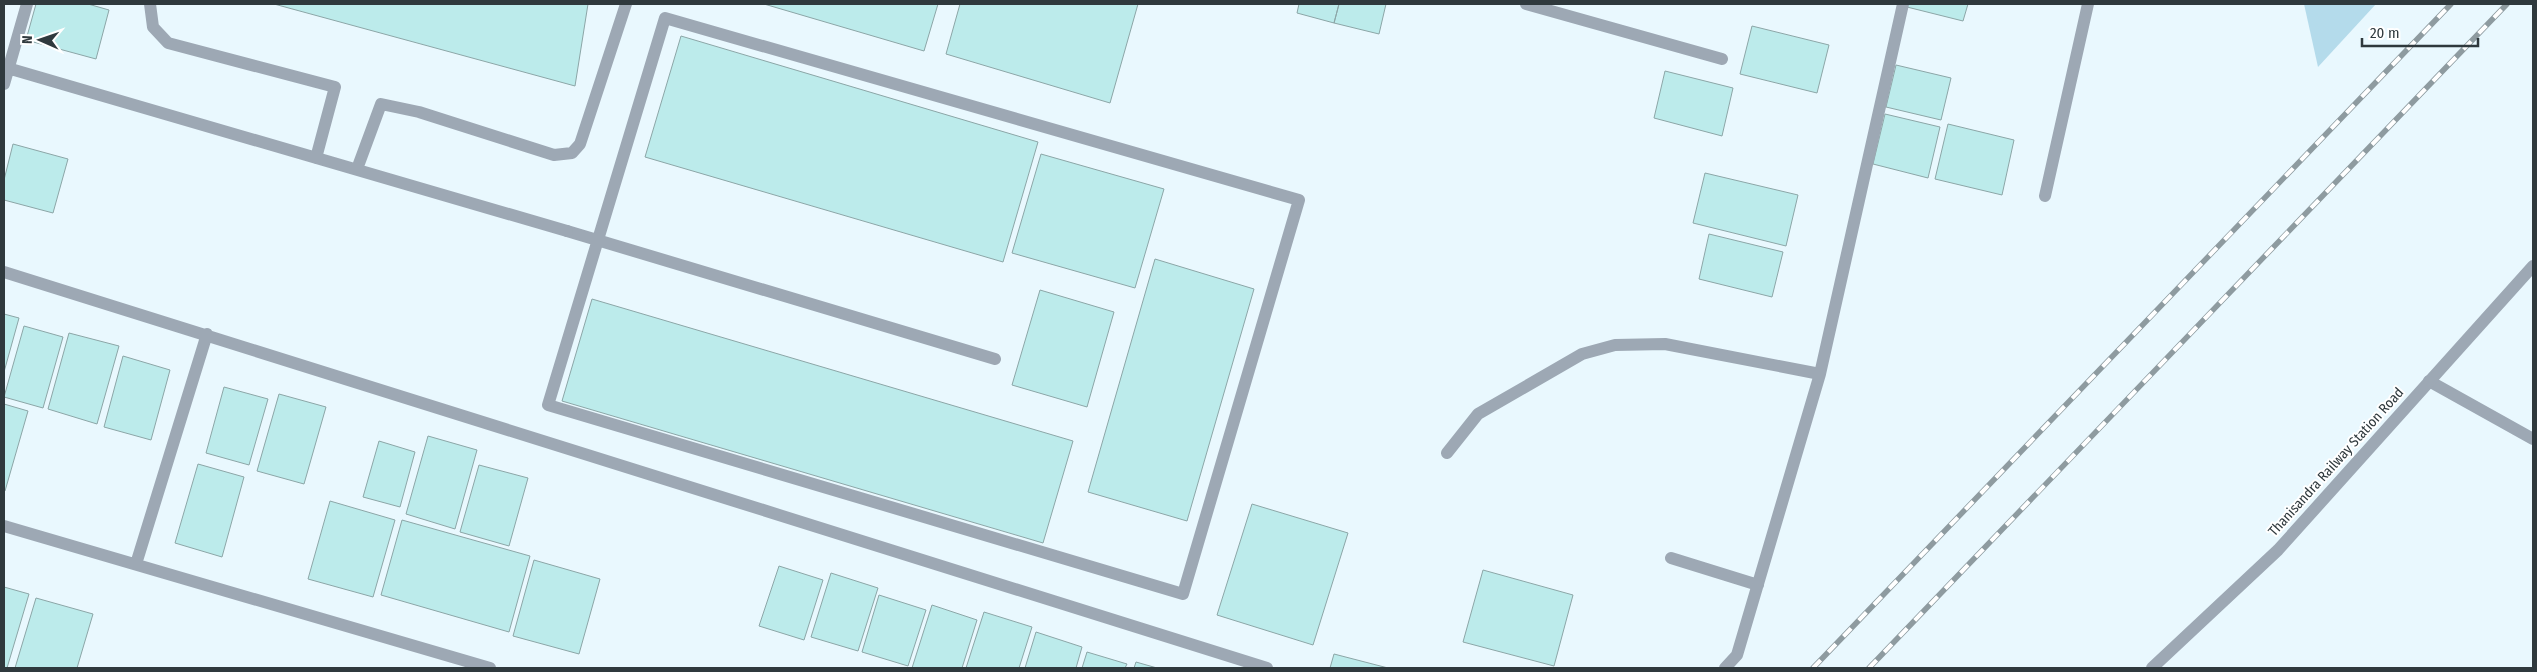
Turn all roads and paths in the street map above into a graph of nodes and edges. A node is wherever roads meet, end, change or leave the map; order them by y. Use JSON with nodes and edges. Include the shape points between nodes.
{"nodes":[{"id":1,"x":27,"y":4,"type":"edge"},
{"id":2,"x":150,"y":4,"type":"edge"},
{"id":3,"x":626,"y":4,"type":"edge"},
{"id":4,"x":1526,"y":4,"type":"edge"},
{"id":5,"x":1903,"y":4,"type":"edge"},
{"id":6,"x":2088,"y":4,"type":"edge"},
{"id":7,"x":1722,"y":59,"type":"dead end"},
{"id":8,"x":6,"y":68,"type":"edge"},
{"id":9,"x":4,"y":84,"type":"edge"},
{"id":10,"x":316,"y":158,"type":"junction"},
{"id":11,"x":357,"y":169,"type":"junction"},
{"id":12,"x":2045,"y":196,"type":"dead end"},
{"id":13,"x":599,"y":241,"type":"junction"},
{"id":14,"x":2533,"y":266,"type":"edge"},
{"id":15,"x":4,"y":272,"type":"edge"},
{"id":16,"x":207,"y":334,"type":"junction"},
{"id":17,"x":995,"y":359,"type":"dead end"},
{"id":18,"x":1820,"y":374,"type":"junction"},
{"id":19,"x":2429,"y":381,"type":"junction"},
{"id":20,"x":2533,"y":439,"type":"edge"},
{"id":21,"x":1448,"y":453,"type":"dead end"},
{"id":22,"x":4,"y":526,"type":"edge"},
{"id":23,"x":1671,"y":558,"type":"dead end"},
{"id":24,"x":136,"y":564,"type":"junction"},
{"id":25,"x":1758,"y":585,"type":"junction"},
{"id":26,"x":490,"y":668,"type":"edge"},
{"id":27,"x":1267,"y":668,"type":"edge"},
{"id":28,"x":1725,"y":668,"type":"edge"},
{"id":29,"x":2152,"y":668,"type":"edge"}],
"edges":[{"from":1,"to":8,"type":"street"},
{"from":2,"to":10,"type":"street","via":[[153,27],[168,43],[335,87]]},
{"from":3,"to":11,"type":"street","via":[[580,144],[572,153],[554,155],[419,112],[381,104]]},
{"from":4,"to":7,"type":"street"},
{"from":5,"to":18,"type":"street"},
{"from":6,"to":12,"type":"street"},
{"from":8,"to":9,"type":"street"},
{"from":8,"to":10,"type":"street"},
{"from":10,"to":11,"type":"street"},
{"from":11,"to":13,"type":"street"},
{"from":13,"to":13,"type":"street","via":[[665,18],[1299,200],[1183,594],[548,405]]},
{"from":13,"to":17,"type":"street"},
{"from":14,"to":19,"type":"street","name":"Thanisandra Railway Station Road"},
{"from":15,"to":16,"type":"street"},
{"from":16,"to":24,"type":"street"},
{"from":16,"to":27,"type":"street"},
{"from":18,"to":21,"type":"street","via":[[1665,344],[1615,345],[1582,354],[1478,414]]},
{"from":18,"to":25,"type":"street"},
{"from":19,"to":20,"type":"street"},
{"from":19,"to":29,"type":"street","name":"Thanisandra Railway Station Road","via":[[2278,550]]},
{"from":22,"to":24,"type":"street"},
{"from":23,"to":25,"type":"street"},
{"from":24,"to":26,"type":"street"},
{"from":25,"to":28,"type":"street","via":[[1737,655]]}]}
